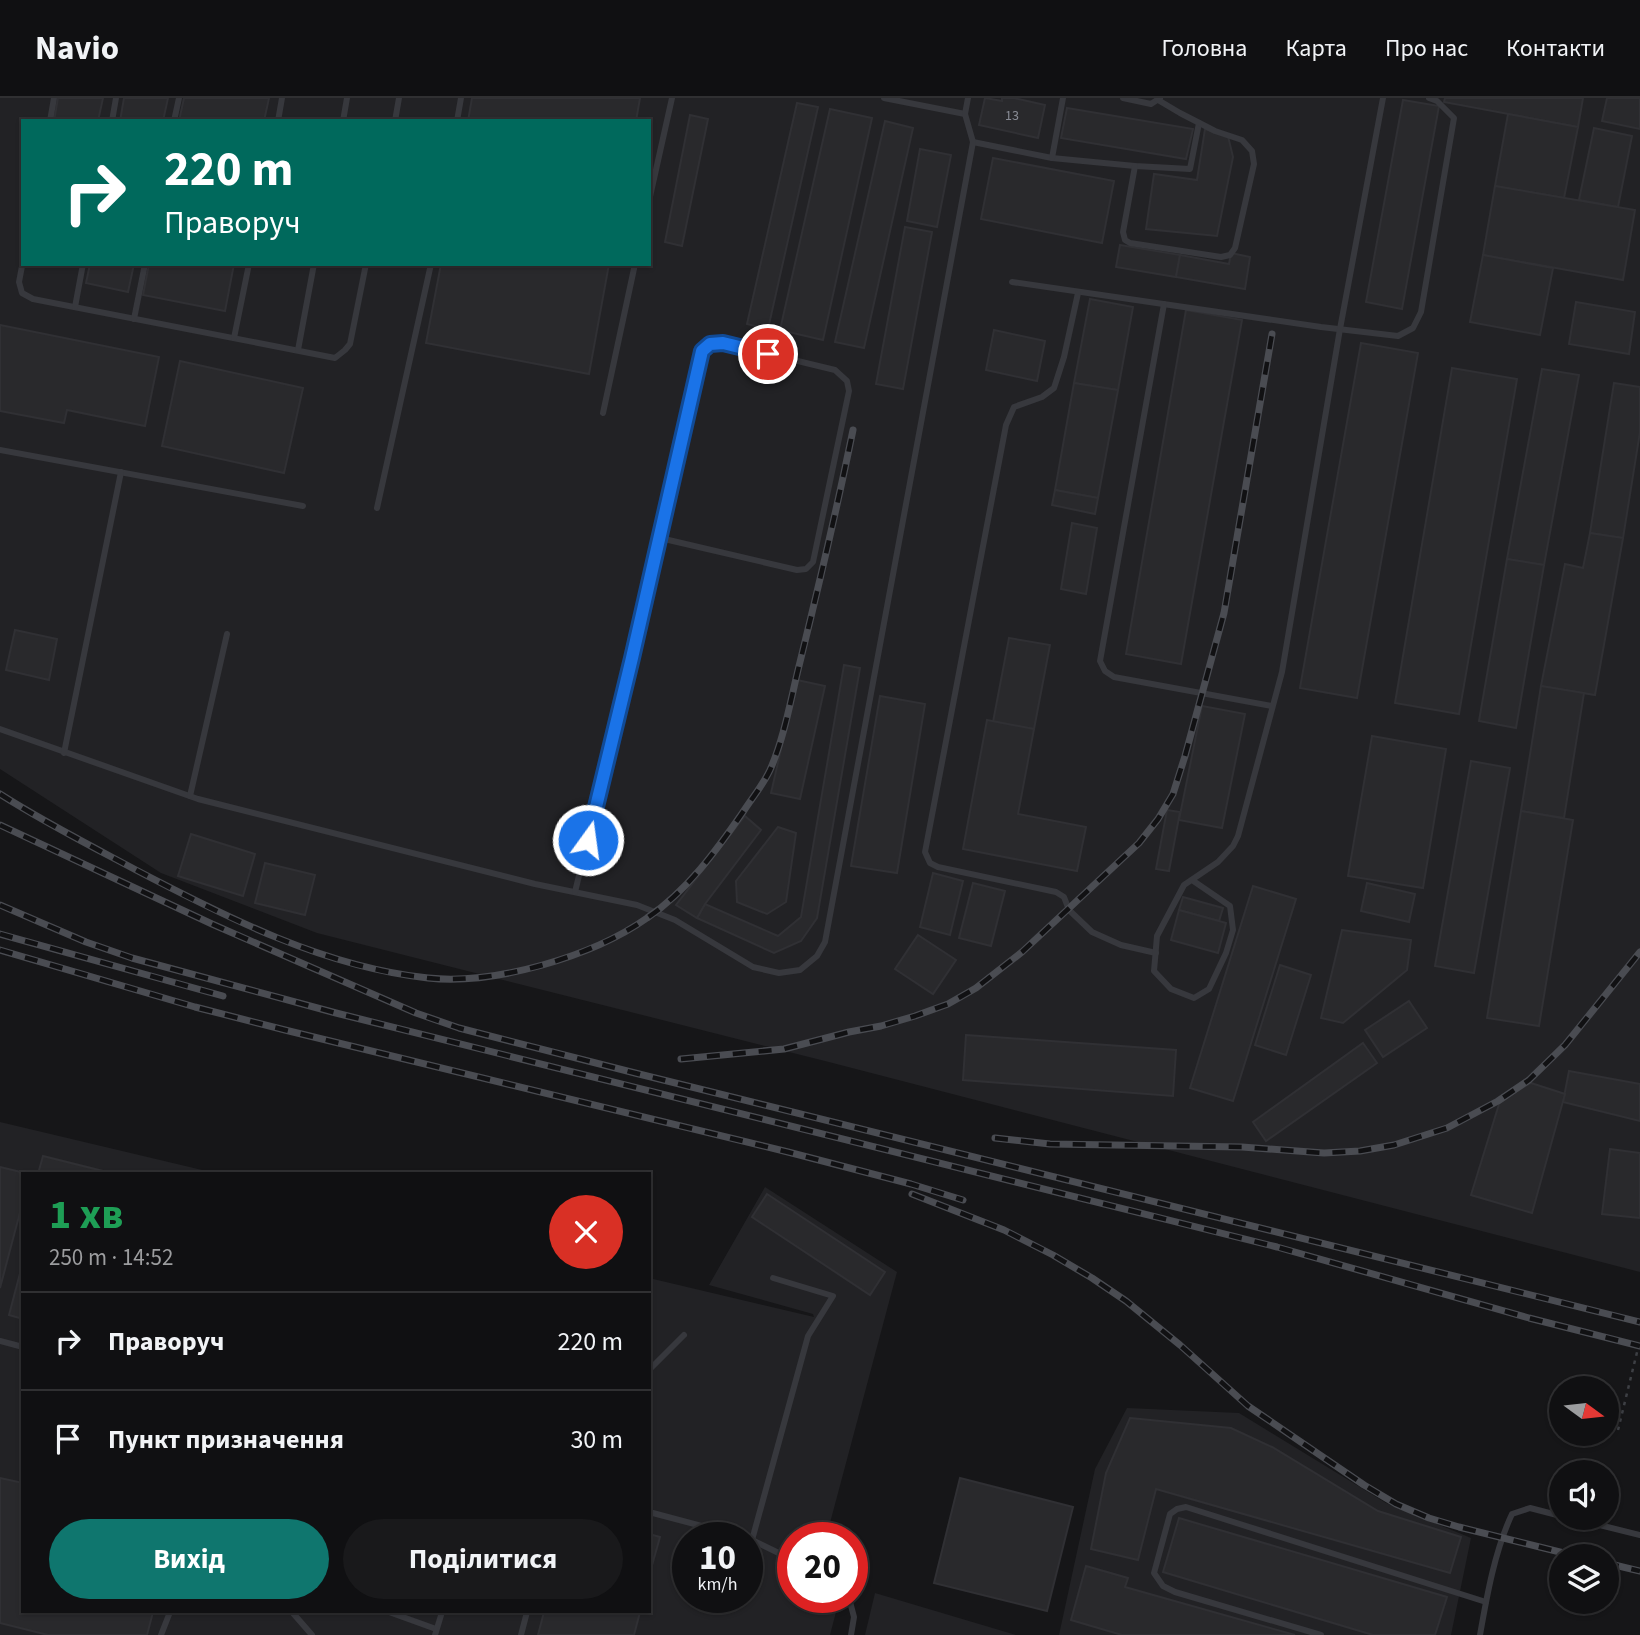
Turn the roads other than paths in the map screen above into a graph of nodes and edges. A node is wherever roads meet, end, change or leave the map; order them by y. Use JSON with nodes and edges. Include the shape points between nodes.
{"nodes":[{"id":1,"x":54,"y":98,"type":"edge"},
{"id":2,"x":116,"y":98,"type":"edge"},
{"id":3,"x":179,"y":98,"type":"edge"},
{"id":4,"x":282,"y":98,"type":"edge"},
{"id":5,"x":347,"y":98,"type":"edge"},
{"id":6,"x":399,"y":98,"type":"edge"},
{"id":7,"x":461,"y":98,"type":"edge"},
{"id":8,"x":672,"y":98,"type":"edge"},
{"id":9,"x":884,"y":98,"type":"edge"},
{"id":10,"x":968,"y":98,"type":"edge"},
{"id":11,"x":1063,"y":98,"type":"edge"},
{"id":12,"x":1123,"y":98,"type":"edge"},
{"id":13,"x":1383,"y":98,"type":"edge"},
{"id":14,"x":1429,"y":98,"type":"edge"},
{"id":15,"x":1159,"y":99,"type":"edge"},
{"id":16,"x":965,"y":114,"type":"junction"},
{"id":17,"x":50,"y":119,"type":"edge"},
{"id":18,"x":112,"y":119,"type":"edge"},
{"id":19,"x":174,"y":119,"type":"edge"},
{"id":20,"x":278,"y":119,"type":"edge"},
{"id":21,"x":343,"y":119,"type":"edge"},
{"id":22,"x":395,"y":119,"type":"edge"},
{"id":23,"x":457,"y":119,"type":"edge"},
{"id":24,"x":1199,"y":123,"type":"junction"},
{"id":25,"x":973,"y":142,"type":"junction"},
{"id":26,"x":1052,"y":158,"type":"junction"},
{"id":27,"x":1135,"y":166,"type":"junction"},
{"id":28,"x":651,"y":192,"type":"edge"},
{"id":29,"x":22,"y":266,"type":"edge"},
{"id":30,"x":83,"y":266,"type":"edge"},
{"id":31,"x":145,"y":266,"type":"edge"},
{"id":32,"x":248,"y":266,"type":"edge"},
{"id":33,"x":314,"y":266,"type":"edge"},
{"id":34,"x":366,"y":266,"type":"edge"},
{"id":35,"x":431,"y":266,"type":"edge"},
{"id":36,"x":635,"y":266,"type":"edge"},
{"id":37,"x":1012,"y":282,"type":"dead end"},
{"id":38,"x":1078,"y":293,"type":"junction"},
{"id":39,"x":1164,"y":304,"type":"junction"},
{"id":40,"x":75,"y":307,"type":"junction"},
{"id":41,"x":134,"y":319,"type":"junction"},
{"id":42,"x":1340,"y":330,"type":"junction"},
{"id":43,"x":234,"y":338,"type":"junction"},
{"id":44,"x":298,"y":350,"type":"junction"},
{"id":45,"x":603,"y":412,"type":"dead end"},
{"id":46,"x":0,"y":450,"type":"edge"},
{"id":47,"x":121,"y":472,"type":"junction"},
{"id":48,"x":303,"y":506,"type":"dead end"},
{"id":49,"x":377,"y":508,"type":"dead end"},
{"id":50,"x":660,"y":538,"type":"junction"},
{"id":51,"x":227,"y":634,"type":"dead end"},
{"id":52,"x":1272,"y":706,"type":"junction"},
{"id":53,"x":0,"y":729,"type":"edge"},
{"id":54,"x":64,"y":753,"type":"junction"},
{"id":55,"x":190,"y":796,"type":"junction"},
{"id":56,"x":1192,"y":880,"type":"junction"},
{"id":57,"x":575,"y":892,"type":"junction"},
{"id":58,"x":1156,"y":953,"type":"junction"},
{"id":59,"x":773,"y":1278,"type":"dead end"},
{"id":60,"x":684,"y":1335,"type":"dead end"},
{"id":61,"x":0,"y":1342,"type":"edge"},
{"id":62,"x":21,"y":1347,"type":"edge"},
{"id":63,"x":651,"y":1368,"type":"edge"},
{"id":64,"x":651,"y":1513,"type":"edge"},
{"id":65,"x":1549,"y":1513,"type":"edge"},
{"id":66,"x":686,"y":1522,"type":"edge"},
{"id":67,"x":754,"y":1522,"type":"edge"},
{"id":68,"x":1619,"y":1530,"type":"edge"},
{"id":69,"x":1640,"y":1535,"type":"edge"},
{"id":70,"x":1486,"y":1602,"type":"junction"},
{"id":71,"x":170,"y":1613,"type":"edge"},
{"id":72,"x":293,"y":1613,"type":"edge"},
{"id":73,"x":391,"y":1613,"type":"edge"},
{"id":74,"x":442,"y":1613,"type":"edge"},
{"id":75,"x":527,"y":1613,"type":"edge"},
{"id":76,"x":853,"y":1613,"type":"edge"},
{"id":77,"x":435,"y":1632,"type":"edge"},
{"id":78,"x":161,"y":1635,"type":"edge"},
{"id":79,"x":312,"y":1635,"type":"edge"},
{"id":80,"x":521,"y":1635,"type":"edge"},
{"id":81,"x":851,"y":1635,"type":"edge"},
{"id":82,"x":1321,"y":1635,"type":"edge"},
{"id":83,"x":1480,"y":1635,"type":"edge"}],
"edges":[{"from":1,"to":17,"type":"lane"},
{"from":2,"to":18,"type":"lane"},
{"from":3,"to":19,"type":"lane"},
{"from":4,"to":20,"type":"lane"},
{"from":5,"to":21,"type":"lane"},
{"from":6,"to":22,"type":"lane"},
{"from":7,"to":23,"type":"lane"},
{"from":8,"to":28,"type":"lane"},
{"from":9,"to":16,"type":"lane"},
{"from":10,"to":16,"type":"lane"},
{"from":11,"to":26,"type":"lane"},
{"from":12,"to":15,"type":"lane","via":[[1151,104]]},
{"from":13,"to":42,"type":"lane"},
{"from":14,"to":42,"type":"lane","via":[[1454,118],[1421,312],[1413,328],[1398,336]]},
{"from":15,"to":24,"type":"lane"},
{"from":16,"to":25,"type":"lane"},
{"from":24,"to":27,"type":"lane","via":[[1190,169]]},
{"from":24,"to":27,"type":"lane","via":[[1242,140],[1252,151],[1254,164],[1236,248],[1230,255],[1125,240]]},
{"from":25,"to":26,"type":"lane"},
{"from":25,"to":57,"type":"lane","via":[[825,942],[800,970],[779,973],[753,967],[675,920],[637,905]]},
{"from":26,"to":27,"type":"lane"},
{"from":29,"to":40,"type":"lane","via":[[22,293]]},
{"from":30,"to":40,"type":"lane"},
{"from":31,"to":41,"type":"lane"},
{"from":32,"to":43,"type":"lane"},
{"from":33,"to":44,"type":"lane"},
{"from":34,"to":44,"type":"lane","via":[[350,344],[335,358]]},
{"from":35,"to":49,"type":"lane"},
{"from":36,"to":45,"type":"lane"},
{"from":37,"to":38,"type":"lane"},
{"from":38,"to":39,"type":"lane"},
{"from":38,"to":58,"type":"lane","via":[[1054,388],[1014,407],[1006,425],[925,852],[938,867],[1056,892],[1092,932]]},
{"from":39,"to":42,"type":"lane"},
{"from":39,"to":52,"type":"lane","via":[[1100,661],[1114,677]]},
{"from":40,"to":41,"type":"lane"},
{"from":41,"to":43,"type":"lane"},
{"from":42,"to":52,"type":"lane","via":[[1282,672]]},
{"from":43,"to":44,"type":"lane"},
{"from":46,"to":47,"type":"lane"},
{"from":47,"to":48,"type":"lane"},
{"from":47,"to":54,"type":"lane"},
{"from":50,"to":50,"type":"lane","via":[[806,569],[813,562],[849,391],[847,380],[835,370],[723,343],[710,344],[702,351]]},
{"from":50,"to":57,"type":"lane"},
{"from":51,"to":55,"type":"lane"},
{"from":52,"to":56,"type":"lane","via":[[1238,836],[1218,862]]},
{"from":53,"to":54,"type":"lane"},
{"from":54,"to":55,"type":"lane"},
{"from":55,"to":57,"type":"lane"},
{"from":56,"to":58,"type":"lane","via":[[1184,885],[1157,936]]},
{"from":56,"to":58,"type":"lane","via":[[1230,906],[1233,930],[1209,989],[1194,998],[1171,989],[1154,971]]},
{"from":59,"to":67,"type":"lane","via":[[833,1296],[808,1336]]},
{"from":60,"to":63,"type":"lane"},
{"from":61,"to":62,"type":"lane"},
{"from":64,"to":66,"type":"lane"},
{"from":65,"to":70,"type":"lane","via":[[1530,1508],[1513,1514]]},
{"from":68,"to":69,"type":"lane"},
{"from":70,"to":82,"type":"lane","via":[[1186,1507],[1170,1514],[1154,1573],[1163,1586]]},
{"from":70,"to":83,"type":"lane"},
{"from":71,"to":78,"type":"lane"},
{"from":72,"to":79,"type":"lane"},
{"from":73,"to":77,"type":"lane"},
{"from":74,"to":77,"type":"lane"},
{"from":75,"to":80,"type":"lane"},
{"from":76,"to":81,"type":"lane"}]}
